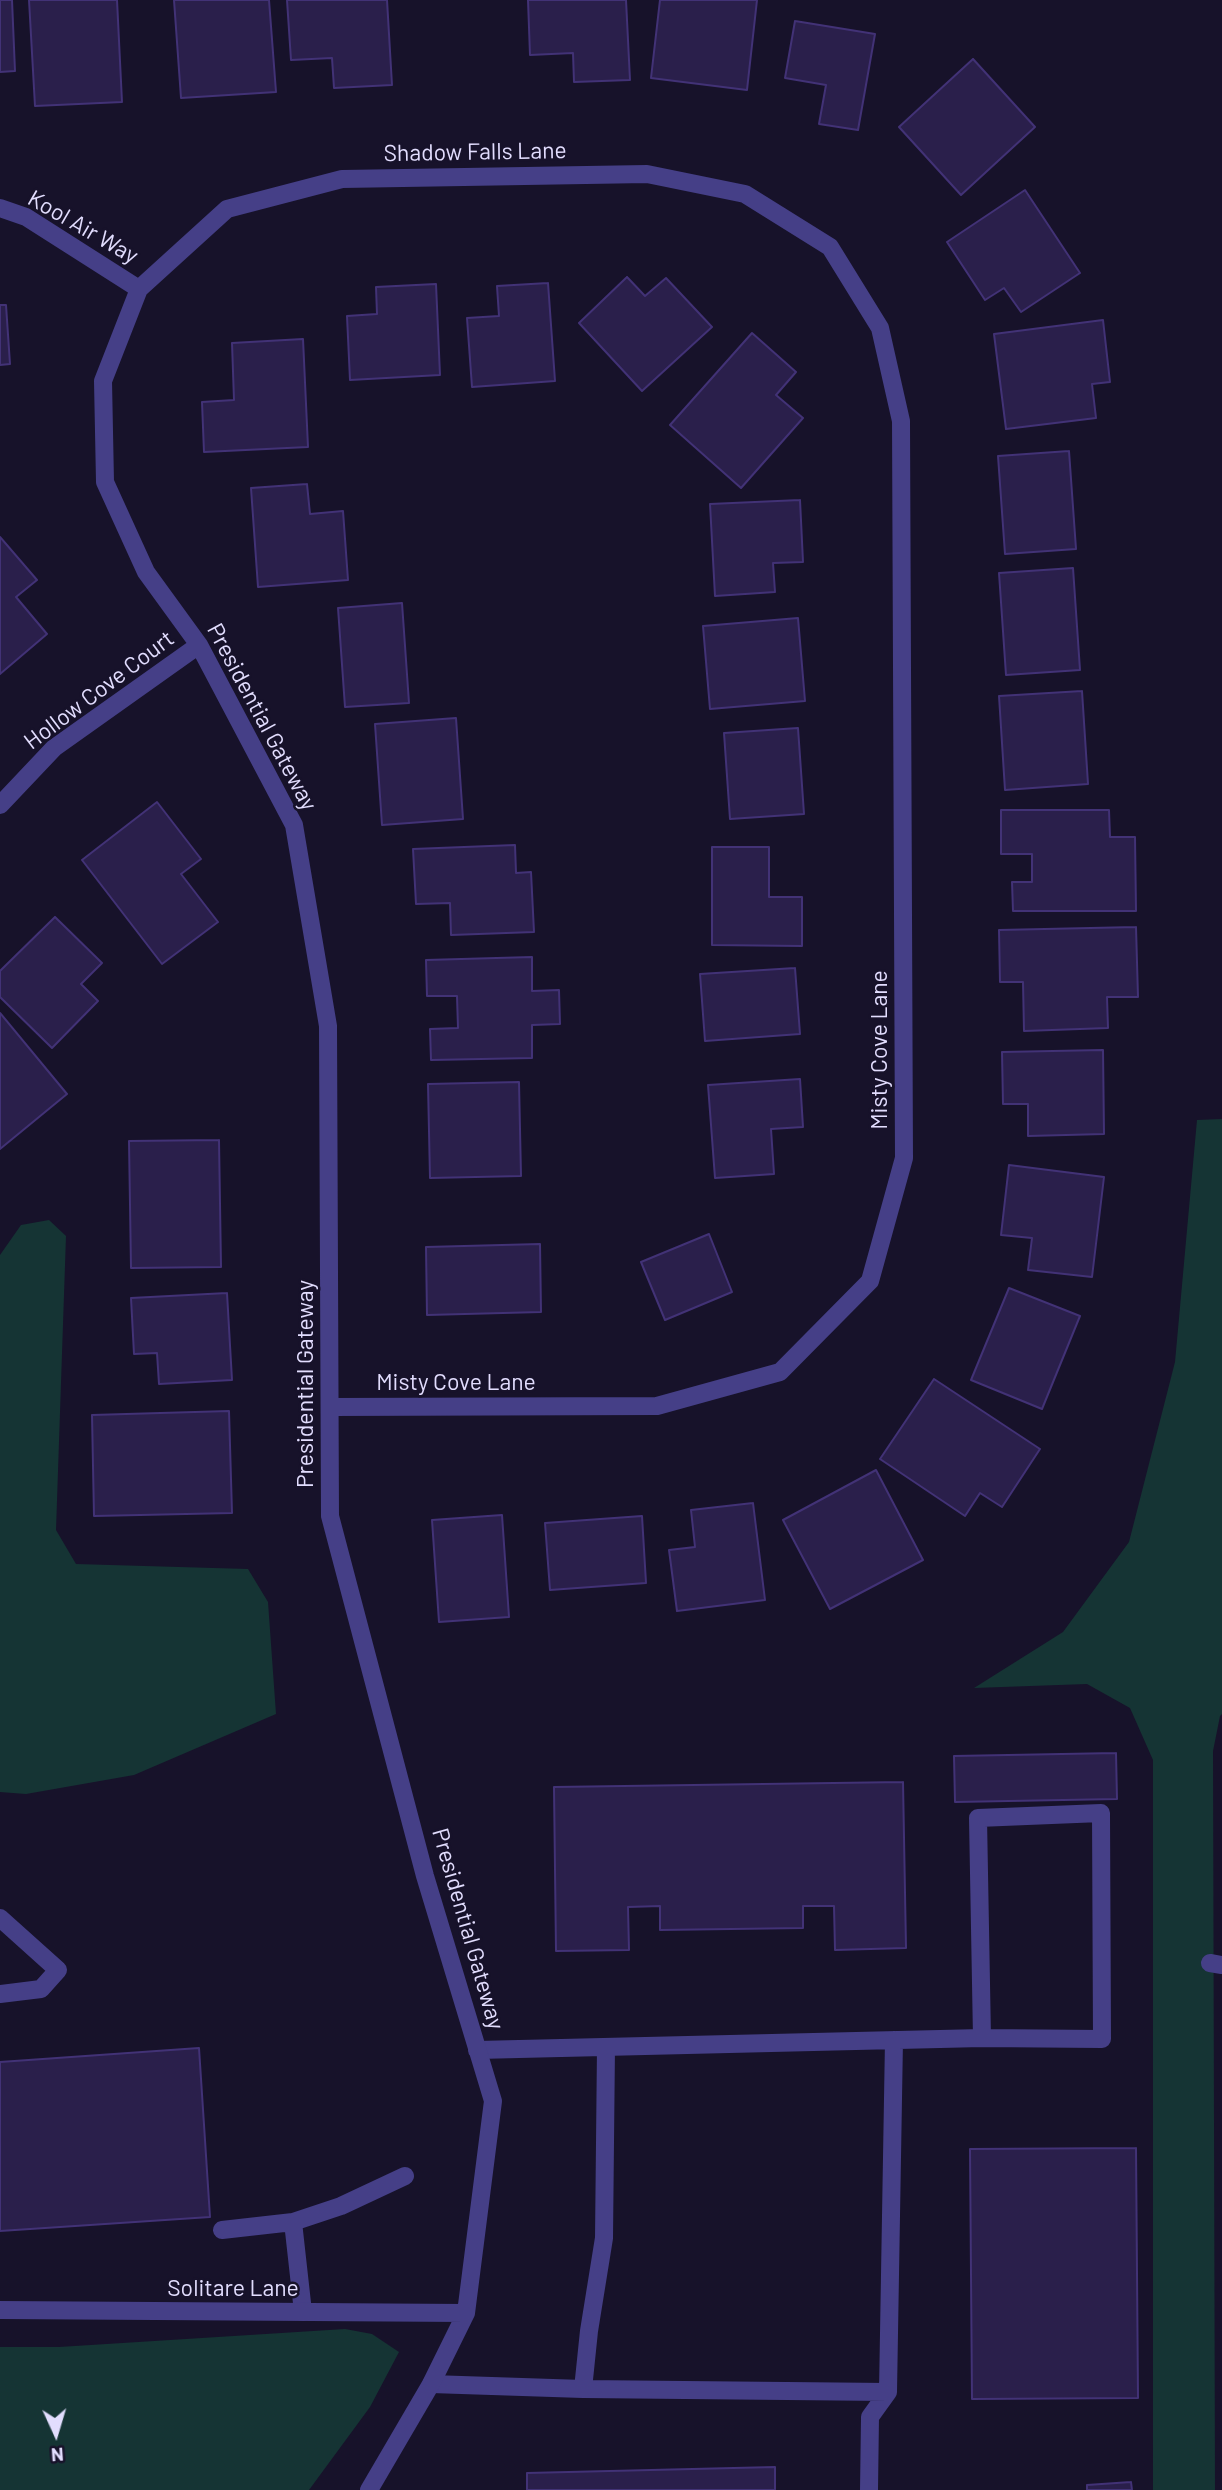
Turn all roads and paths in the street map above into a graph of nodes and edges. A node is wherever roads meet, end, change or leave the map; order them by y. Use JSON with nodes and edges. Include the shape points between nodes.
{"nodes":[{"id":1,"x":0,"y":208,"type":"edge"},
{"id":2,"x":830,"y":247,"type":"joint"},
{"id":3,"x":139,"y":289,"type":"junction"},
{"id":4,"x":199,"y":645,"type":"junction"},
{"id":5,"x":0,"y":805,"type":"edge"},
{"id":6,"x":330,"y":1407,"type":"junction"},
{"id":7,"x":0,"y":1918,"type":"edge"},
{"id":8,"x":0,"y":1994,"type":"edge"},
{"id":9,"x":982,"y":2038,"type":"junction"},
{"id":10,"x":894,"y":2040,"type":"junction"},
{"id":11,"x":606,"y":2047,"type":"junction"},
{"id":12,"x":477,"y":2050,"type":"junction"},
{"id":13,"x":405,"y":2176,"type":"dead end"},
{"id":14,"x":293,"y":2222,"type":"junction"},
{"id":15,"x":222,"y":2230,"type":"dead end"},
{"id":16,"x":0,"y":2310,"type":"edge"},
{"id":17,"x":303,"y":2312,"type":"junction"},
{"id":18,"x":466,"y":2313,"type":"junction"},
{"id":19,"x":431,"y":2384,"type":"junction"},
{"id":20,"x":583,"y":2389,"type":"junction"},
{"id":21,"x":888,"y":2392,"type":"junction"},
{"id":22,"x":369,"y":2490,"type":"edge"},
{"id":23,"x":869,"y":2490,"type":"edge"}],
"edges":[{"from":1,"to":3,"type":"street","name":"Kool Air Way","via":[[26,218]]},
{"from":2,"to":3,"type":"street","name":"Shadow Falls Lane","via":[[745,194],[647,174],[342,179],[227,209]]},
{"from":2,"to":6,"type":"street","name":"Misty Cove Lane","via":[[880,328],[901,421],[904,1158],[870,1281],[780,1372],[657,1406]]},
{"from":3,"to":4,"type":"street","name":"Presidential Gateway","via":[[103,381],[105,482],[146,572]]},
{"from":4,"to":5,"type":"street","name":"Hollow Cove Court","via":[[54,748]]},
{"from":4,"to":6,"type":"street","name":"Presidential Gateway","via":[[294,825],[328,1026]]},
{"from":6,"to":12,"type":"street","name":"Presidential Gateway","via":[[330,1517],[425,1876]]},
{"from":7,"to":8,"type":"street","via":[[58,1970],[41,1989]]},
{"from":9,"to":9,"type":"street","via":[[978,1818],[1101,1813],[1102,2039]]},
{"from":9,"to":10,"type":"street"},
{"from":10,"to":11,"type":"street"},
{"from":10,"to":21,"type":"street"},
{"from":11,"to":12,"type":"street"},
{"from":11,"to":20,"type":"street","via":[[604,2238]]},
{"from":12,"to":18,"type":"street","name":"Presidential Gateway","via":[[493,2101]]},
{"from":13,"to":14,"type":"street"},
{"from":14,"to":15,"type":"street"},
{"from":14,"to":17,"type":"street"},
{"from":16,"to":17,"type":"street","name":"Solitare Lane"},
{"from":17,"to":18,"type":"street","name":"Solitare Lane"},
{"from":18,"to":19,"type":"street","name":"Presidential Gateway"},
{"from":19,"to":20,"type":"street"},
{"from":19,"to":22,"type":"street","name":"Presidential Gateway"},
{"from":20,"to":21,"type":"street"},
{"from":21,"to":23,"type":"street","via":[[870,2417]]}]}
